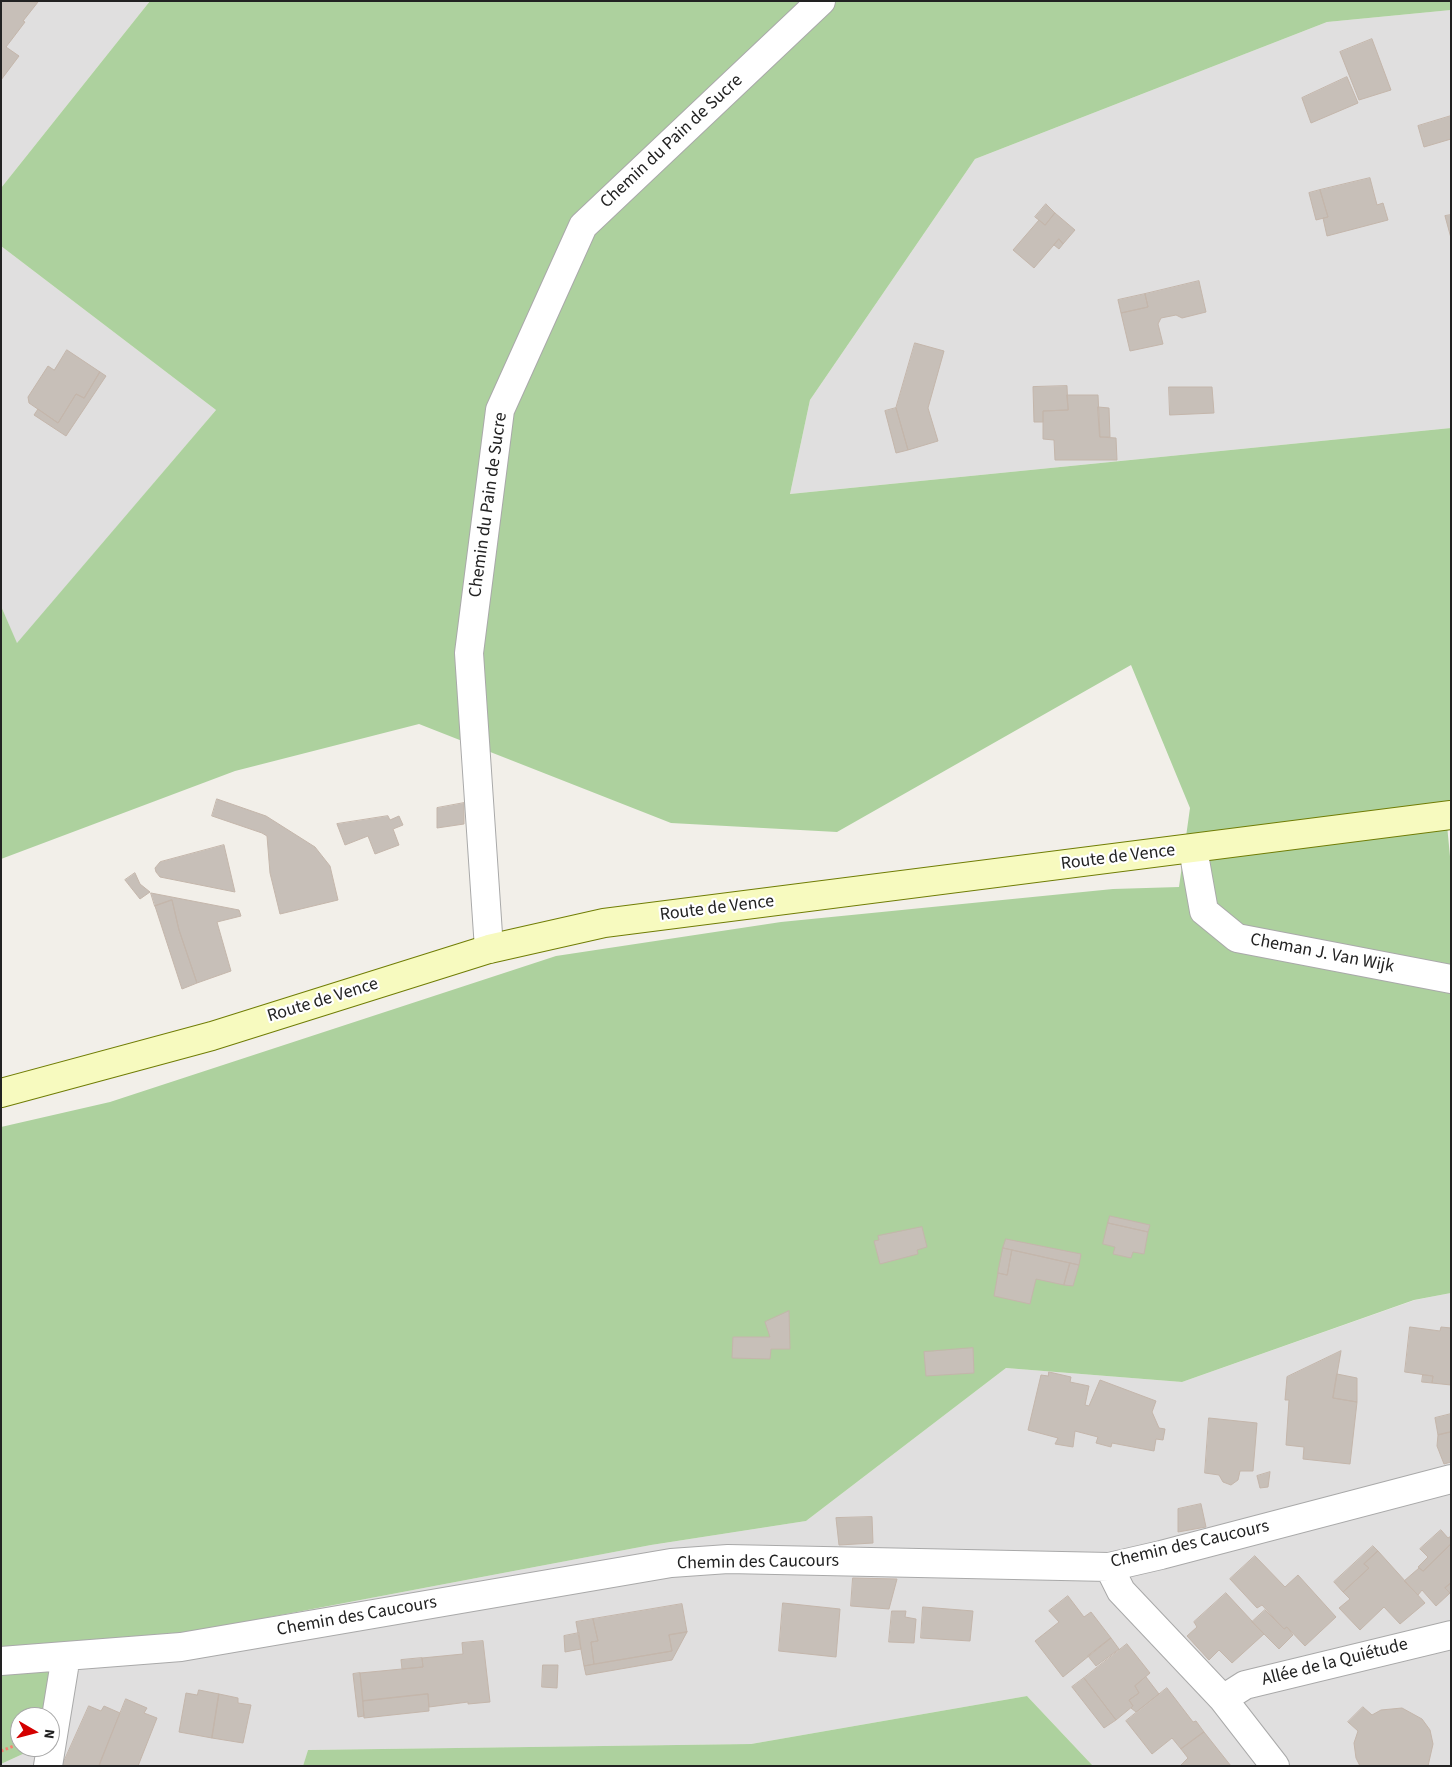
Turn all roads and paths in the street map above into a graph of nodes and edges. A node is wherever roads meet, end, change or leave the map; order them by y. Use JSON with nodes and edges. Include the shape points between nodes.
{"nodes":[{"id":1,"x":822,"y":1,"type":"edge"},
{"id":2,"x":1451,"y":815,"type":"edge"},
{"id":3,"x":1193,"y":849,"type":"junction"},
{"id":4,"x":488,"y":949,"type":"junction"},
{"id":5,"x":1451,"y":978,"type":"edge"},
{"id":6,"x":1,"y":1093,"type":"edge"},
{"id":7,"x":1451,"y":1479,"type":"edge"},
{"id":8,"x":1109,"y":1566,"type":"junction"},
{"id":9,"x":1451,"y":1635,"type":"edge"},
{"id":10,"x":66,"y":1656,"type":"junction"},
{"id":11,"x":1,"y":1661,"type":"edge"},
{"id":12,"x":1223,"y":1699,"type":"junction"},
{"id":13,"x":48,"y":1766,"type":"edge"},
{"id":14,"x":1275,"y":1766,"type":"edge"}],
"edges":[{"from":1,"to":4,"type":"street","name":"Chemin du Pain de Sucre","via":[[583,226],[500,410],[470,653]]},
{"from":2,"to":3,"type":"main road","name":"Route de Vence"},
{"from":3,"to":4,"type":"main road","name":"Route de Vence","via":[[604,923]]},
{"from":3,"to":5,"type":"street","name":"Cheman J. Van Wijk","via":[[1204,911],[1237,938]]},
{"from":4,"to":6,"type":"main road","name":"Route de Vence","via":[[212,1036]]},
{"from":7,"to":8,"type":"street","name":"Chemin des Caucours"},
{"from":8,"to":10,"type":"street","name":"Chemin des Caucours","via":[[728,1559],[671,1563],[181,1648]]},
{"from":8,"to":12,"type":"street","via":[[1121,1591]]},
{"from":9,"to":12,"type":"street","name":"Allée de la Quiétude","via":[[1245,1685]]},
{"from":10,"to":11,"type":"street","name":"Chemin des Caucours"},
{"from":10,"to":13,"type":"street"},
{"from":12,"to":14,"type":"street"}]}
